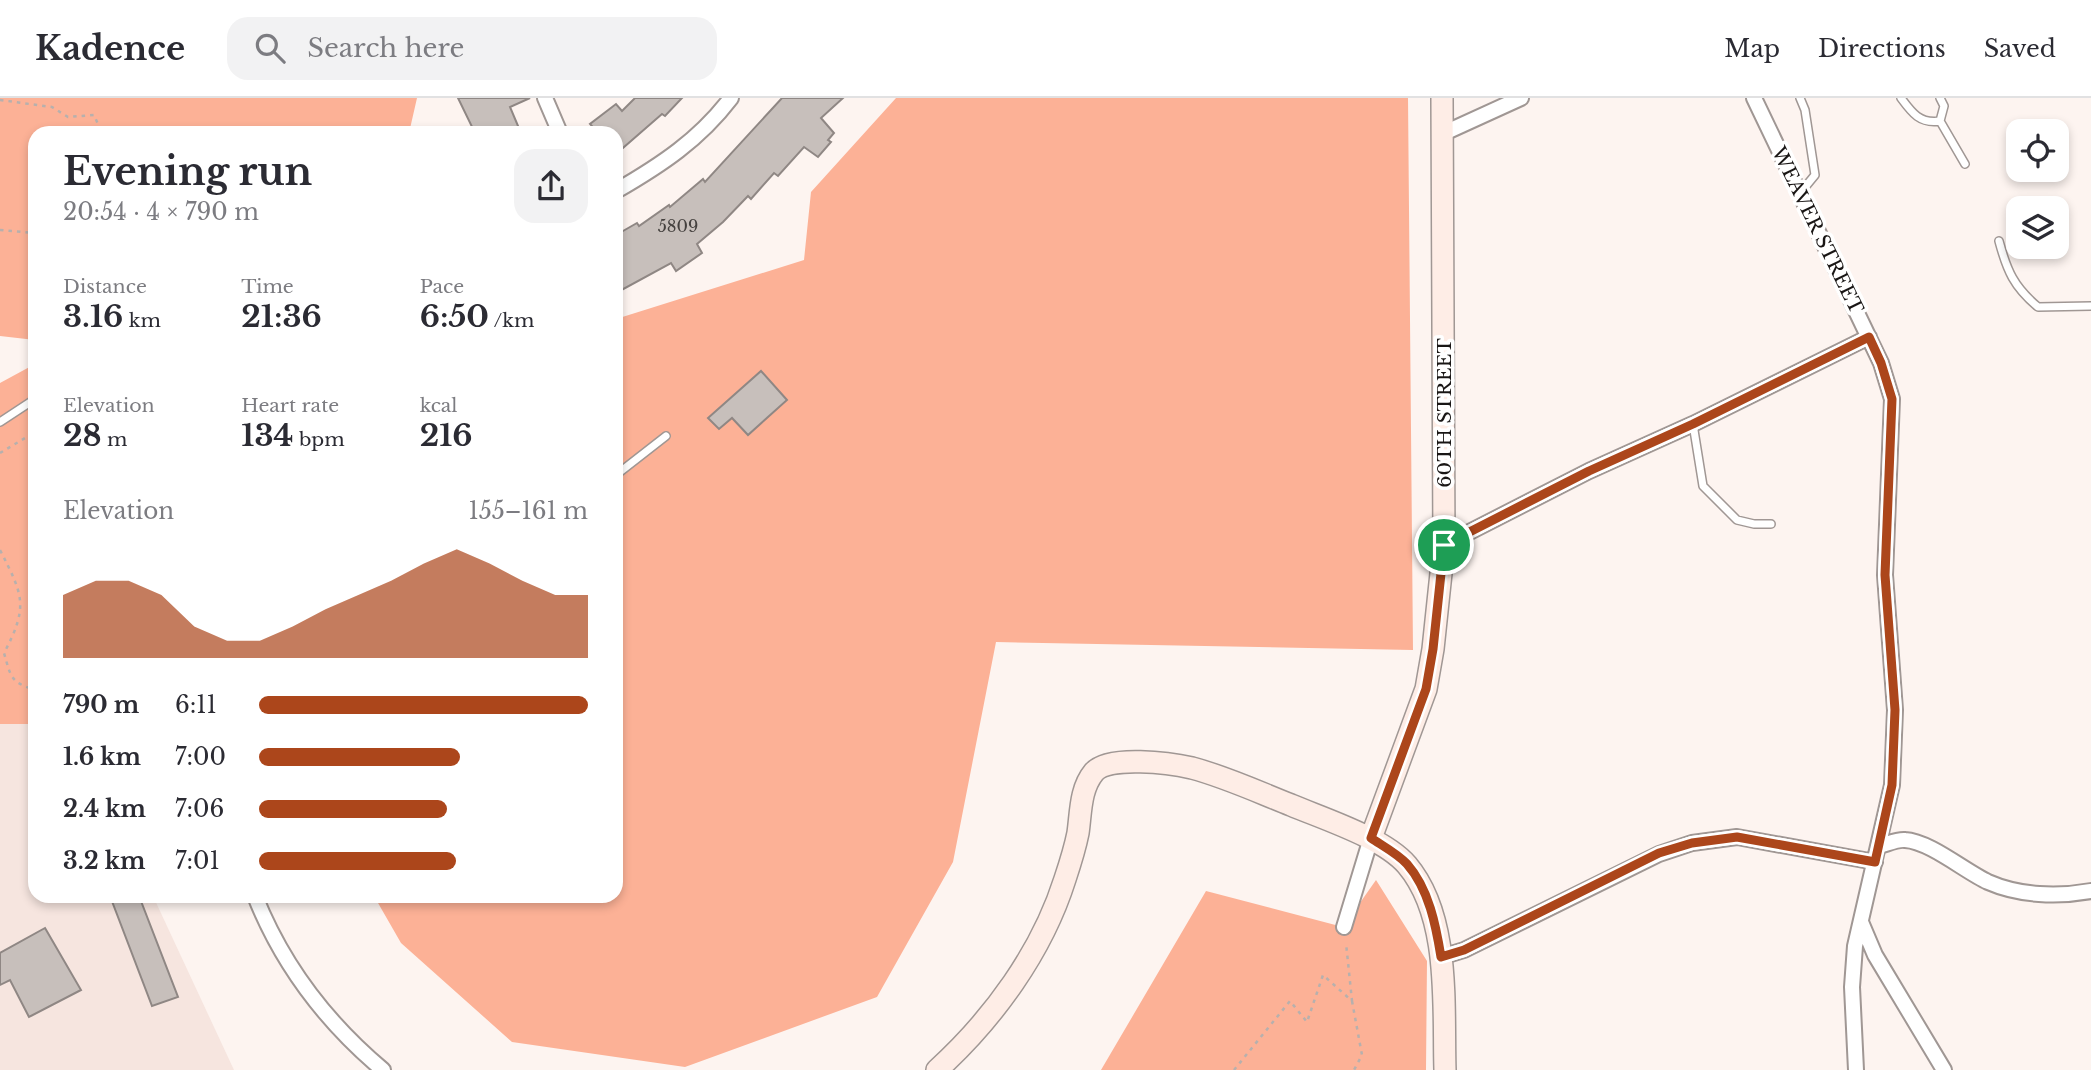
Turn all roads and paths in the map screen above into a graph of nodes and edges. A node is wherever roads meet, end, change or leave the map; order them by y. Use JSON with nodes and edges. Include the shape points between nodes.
{"nodes":[{"id":1,"x":545,"y":98,"type":"edge"},
{"id":2,"x":731,"y":98,"type":"edge"},
{"id":3,"x":1442,"y":98,"type":"edge"},
{"id":4,"x":1521,"y":98,"type":"edge"},
{"id":5,"x":1754,"y":98,"type":"edge"},
{"id":6,"x":1800,"y":98,"type":"edge"},
{"id":7,"x":1901,"y":98,"type":"edge"},
{"id":8,"x":1940,"y":98,"type":"edge"},
{"id":9,"x":0,"y":100,"type":"edge"},
{"id":10,"x":1940,"y":121,"type":"junction"},
{"id":11,"x":99,"y":126,"type":"edge"},
{"id":12,"x":558,"y":126,"type":"edge"},
{"id":13,"x":1442,"y":134,"type":"junction"},
{"id":14,"x":1965,"y":164,"type":"dead end"},
{"id":15,"x":623,"y":187,"type":"edge"},
{"id":16,"x":1800,"y":193,"type":"junction"},
{"id":17,"x":0,"y":230,"type":"edge"},
{"id":18,"x":28,"y":232,"type":"edge"},
{"id":19,"x":1999,"y":241,"type":"dead end"},
{"id":20,"x":2091,"y":306,"type":"edge"},
{"id":21,"x":1869,"y":337,"type":"junction"},
{"id":22,"x":28,"y":404,"type":"edge"},
{"id":23,"x":0,"y":422,"type":"edge"},
{"id":24,"x":1693,"y":424,"type":"junction"},
{"id":25,"x":28,"y":436,"type":"edge"},
{"id":26,"x":666,"y":436,"type":"dead end"},
{"id":27,"x":0,"y":453,"type":"edge"},
{"id":28,"x":623,"y":470,"type":"edge"},
{"id":29,"x":1771,"y":524,"type":"dead end"},
{"id":30,"x":1444,"y":545,"type":"junction"},
{"id":31,"x":0,"y":550,"type":"edge"},
{"id":32,"x":28,"y":688,"type":"edge"},
{"id":33,"x":1371,"y":838,"type":"junction"},
{"id":34,"x":1879,"y":846,"type":"junction"},
{"id":35,"x":1875,"y":862,"type":"junction"},
{"id":36,"x":2091,"y":891,"type":"edge"},
{"id":37,"x":257,"y":903,"type":"edge"},
{"id":38,"x":1861,"y":922,"type":"junction"},
{"id":39,"x":1344,"y":927,"type":"joint"},
{"id":40,"x":1441,"y":957,"type":"junction"},
{"id":41,"x":1353,"y":1001,"type":"junction"},
{"id":42,"x":383,"y":1070,"type":"edge"},
{"id":43,"x":937,"y":1070,"type":"edge"},
{"id":44,"x":1234,"y":1070,"type":"edge"},
{"id":45,"x":1354,"y":1070,"type":"edge"},
{"id":46,"x":1445,"y":1070,"type":"edge"},
{"id":47,"x":1856,"y":1070,"type":"edge"},
{"id":48,"x":1944,"y":1070,"type":"edge"}],
"edges":[{"from":1,"to":12,"type":"street"},
{"from":2,"to":15,"type":"street","via":[[715,119],[663,164]]},
{"from":3,"to":13,"type":"street","name":"60TH STREET"},
{"from":4,"to":13,"type":"street"},
{"from":5,"to":16,"type":"street","name":"WEAVER STREET"},
{"from":6,"to":16,"type":"lane","via":[[1815,175]]},
{"from":7,"to":10,"type":"lane","via":[[1914,116],[1929,123]]},
{"from":8,"to":10,"type":"lane","via":[[1944,106]]},
{"from":9,"to":11,"type":"path","via":[[52,107],[68,117],[94,115]]},
{"from":10,"to":14,"type":"lane"},
{"from":13,"to":30,"type":"street","name":"60TH STREET"},
{"from":16,"to":21,"type":"street","name":"WEAVER STREET"},
{"from":17,"to":18,"type":"path"},
{"from":19,"to":20,"type":"lane","via":[[2007,271],[2038,307]]},
{"from":21,"to":24,"type":"street"},
{"from":21,"to":34,"type":"street","name":"WEAVER STREET","via":[[1892,399],[1885,575],[1895,710],[1892,785]]},
{"from":22,"to":23,"type":"lane"},
{"from":24,"to":29,"type":"lane","via":[[1703,486],[1737,520]]},
{"from":24,"to":30,"type":"street"},
{"from":25,"to":27,"type":"path"},
{"from":26,"to":28,"type":"lane"},
{"from":30,"to":33,"type":"street","name":"60TH STREET","via":[[1426,689]]},
{"from":31,"to":32,"type":"path","via":[[19,587],[21,607],[4,653],[12,677]]},
{"from":33,"to":39,"type":"street"},
{"from":33,"to":40,"type":"street","via":[[1407,864],[1436,923]]},
{"from":33,"to":43,"type":"street","via":[[1189,767],[1103,765],[1085,787],[1077,834],[1049,920],[1000,1003]]},
{"from":34,"to":35,"type":"street","name":"WEAVER STREET"},
{"from":34,"to":36,"type":"street","via":[[1905,840],[1925,846],[1989,882],[2011,889],[2055,895]]},
{"from":35,"to":38,"type":"street","name":"WEAVER STREET"},
{"from":35,"to":40,"type":"street","via":[[1737,837],[1692,843],[1659,853],[1464,950]]},
{"from":37,"to":42,"type":"street","via":[[295,975],[349,1039]]},
{"from":38,"to":47,"type":"street","name":"WEAVER STREET","via":[[1852,987]]},
{"from":38,"to":48,"type":"street","via":[[1875,955]]},
{"from":39,"to":41,"type":"path"},
{"from":40,"to":46,"type":"street"},
{"from":41,"to":44,"type":"path","via":[[1323,975],[1307,1022],[1290,1001]]},
{"from":41,"to":45,"type":"path","via":[[1362,1055]]}]}
